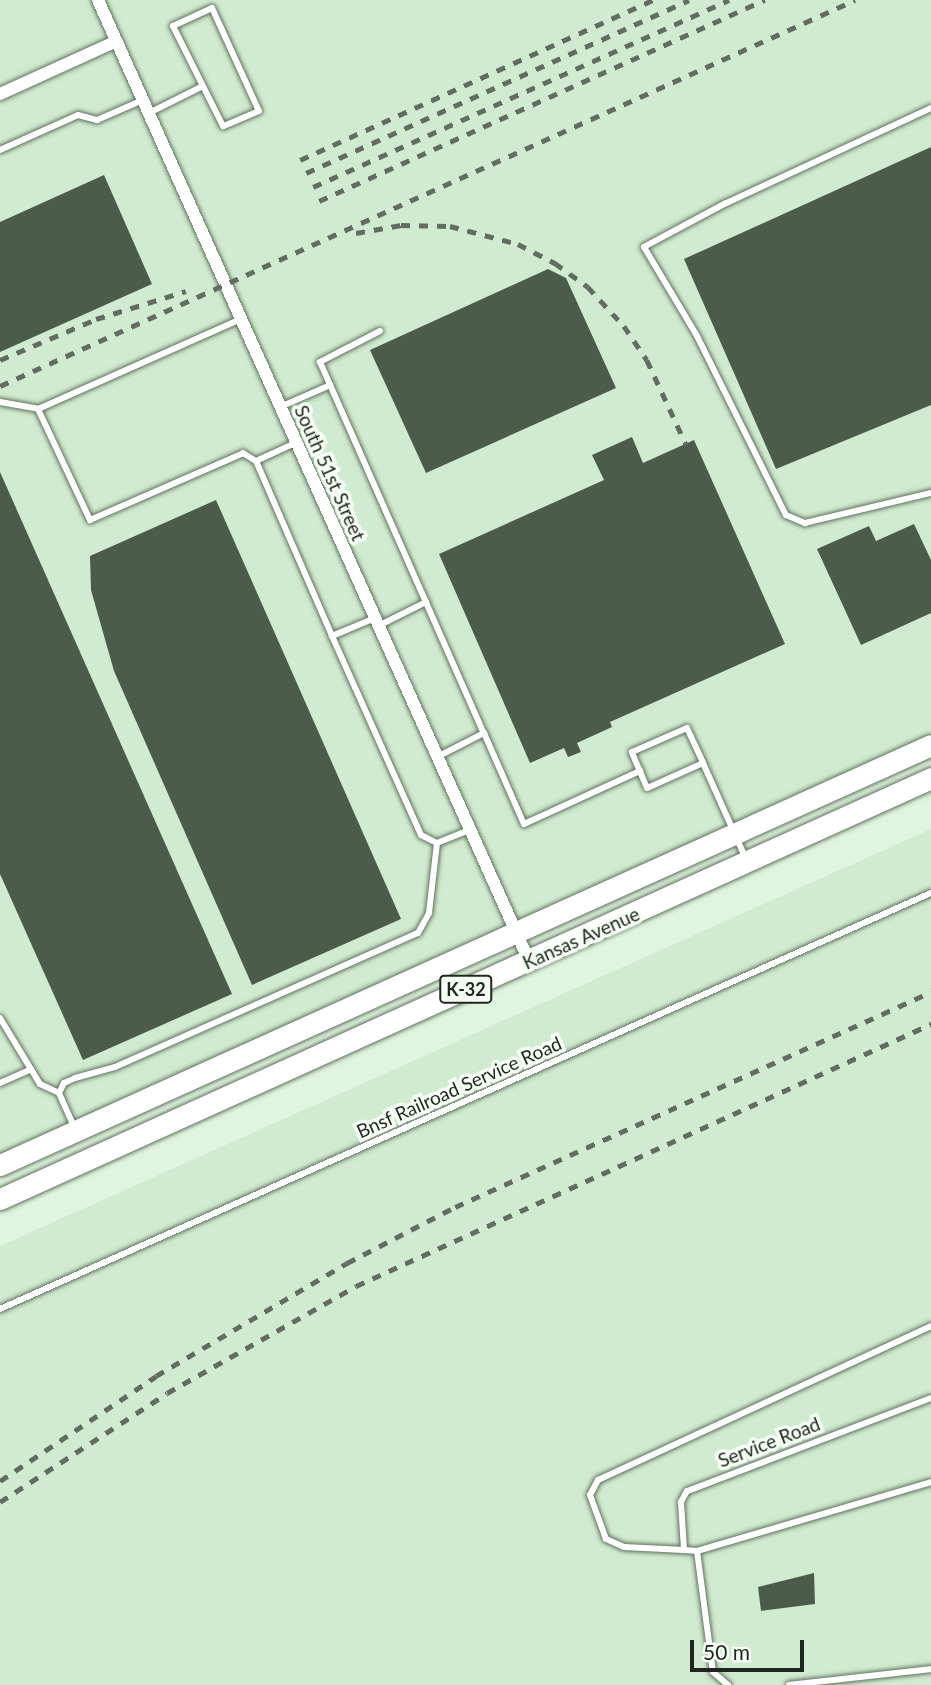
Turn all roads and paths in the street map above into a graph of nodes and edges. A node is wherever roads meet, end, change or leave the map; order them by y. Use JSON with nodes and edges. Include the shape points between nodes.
{"nodes":[{"id":1,"x":98,"y":0,"type":"edge"},
{"id":2,"x":117,"y":41,"type":"junction"},
{"id":3,"x":201,"y":87,"type":"junction"},
{"id":4,"x":0,"y":94,"type":"edge"},
{"id":5,"x":143,"y":100,"type":"junction"},
{"id":6,"x":931,"y":108,"type":"edge"},
{"id":7,"x":149,"y":113,"type":"junction"},
{"id":8,"x":0,"y":150,"type":"edge"},
{"id":9,"x":240,"y":319,"type":"junction"},
{"id":10,"x":380,"y":331,"type":"dead end"},
{"id":11,"x":330,"y":385,"type":"junction"},
{"id":12,"x":0,"y":402,"type":"edge"},
{"id":13,"x":280,"y":407,"type":"junction"},
{"id":14,"x":37,"y":409,"type":"junction"},
{"id":15,"x":293,"y":444,"type":"junction"},
{"id":16,"x":256,"y":461,"type":"junction"},
{"id":17,"x":931,"y":493,"type":"edge"},
{"id":18,"x":426,"y":602,"type":"junction"},
{"id":19,"x":376,"y":622,"type":"junction"},
{"id":20,"x":332,"y":636,"type":"junction"},
{"id":21,"x":484,"y":733,"type":"junction"},
{"id":22,"x":931,"y":745,"type":"edge"},
{"id":23,"x":436,"y":757,"type":"junction"},
{"id":24,"x":703,"y":763,"type":"junction"},
{"id":25,"x":640,"y":771,"type":"junction"},
{"id":26,"x":931,"y":778,"type":"edge"},
{"id":27,"x":469,"y":830,"type":"junction"},
{"id":28,"x":735,"y":834,"type":"junction"},
{"id":29,"x":437,"y":843,"type":"junction"},
{"id":30,"x":747,"y":862,"type":"junction"},
{"id":31,"x":931,"y":893,"type":"edge"},
{"id":32,"x":516,"y":933,"type":"junction"},
{"id":33,"x":528,"y":961,"type":"junction"},
{"id":34,"x":0,"y":1018,"type":"edge"},
{"id":35,"x":31,"y":1069,"type":"junction"},
{"id":36,"x":0,"y":1083,"type":"edge"},
{"id":37,"x":59,"y":1093,"type":"junction"},
{"id":38,"x":76,"y":1131,"type":"junction"},
{"id":39,"x":0,"y":1165,"type":"edge"},
{"id":40,"x":0,"y":1199,"type":"edge"},
{"id":41,"x":0,"y":1309,"type":"edge"},
{"id":42,"x":931,"y":1326,"type":"edge"},
{"id":43,"x":931,"y":1398,"type":"edge"},
{"id":44,"x":931,"y":1482,"type":"edge"},
{"id":45,"x":684,"y":1550,"type":"junction"},
{"id":46,"x":697,"y":1551,"type":"junction"},
{"id":47,"x":931,"y":1669,"type":"edge"},
{"id":48,"x":728,"y":1685,"type":"edge"},
{"id":49,"x":789,"y":1685,"type":"edge"}],
"edges":[{"from":1,"to":2,"type":"street","name":"South 51st Street"},
{"from":2,"to":4,"type":"street"},
{"from":2,"to":5,"type":"street","name":"South 51st Street"},
{"from":3,"to":3,"type":"lane","via":[[223,126],[259,111],[212,8],[173,26]]},
{"from":3,"to":7,"type":"lane"},
{"from":5,"to":7,"type":"street","name":"South 51st Street"},
{"from":5,"to":8,"type":"lane","via":[[97,120],[78,115]]},
{"from":6,"to":17,"type":"lane","via":[[726,203],[644,247],[698,336],[786,515],[805,523]]},
{"from":7,"to":9,"type":"street","name":"South 51st Street"},
{"from":9,"to":13,"type":"street","name":"South 51st Street"},
{"from":9,"to":14,"type":"lane"},
{"from":10,"to":11,"type":"lane","via":[[320,362]]},
{"from":11,"to":13,"type":"lane"},
{"from":11,"to":18,"type":"lane"},
{"from":12,"to":14,"type":"lane"},
{"from":13,"to":15,"type":"street","name":"South 51st Street"},
{"from":14,"to":16,"type":"lane","via":[[90,520],[243,453]]},
{"from":15,"to":16,"type":"lane"},
{"from":15,"to":19,"type":"street","name":"South 51st Street"},
{"from":16,"to":20,"type":"lane"},
{"from":18,"to":19,"type":"lane"},
{"from":18,"to":21,"type":"lane"},
{"from":19,"to":20,"type":"lane"},
{"from":19,"to":23,"type":"street","name":"South 51st Street"},
{"from":20,"to":29,"type":"lane","via":[[421,835]]},
{"from":21,"to":23,"type":"lane"},
{"from":21,"to":25,"type":"lane","via":[[524,824]]},
{"from":22,"to":28,"type":"main road","name":"Kansas Avenue","number":"K-32"},
{"from":23,"to":27,"type":"street","name":"South 51st Street"},
{"from":24,"to":25,"type":"lane","via":[[647,788]]},
{"from":24,"to":25,"type":"lane","via":[[687,728],[632,752]]},
{"from":24,"to":28,"type":"lane"},
{"from":26,"to":30,"type":"main road","name":"Kansas Avenue","number":"K-32"},
{"from":27,"to":29,"type":"lane"},
{"from":27,"to":32,"type":"street","name":"South 51st Street"},
{"from":28,"to":30,"type":"lane"},
{"from":28,"to":32,"type":"main road","name":"Kansas Avenue","number":"K-32"},
{"from":29,"to":37,"type":"lane","via":[[429,913],[418,933],[115,1067],[75,1078],[64,1083]]},
{"from":30,"to":33,"type":"main road","name":"Kansas Avenue","number":"K-32"},
{"from":31,"to":41,"type":"lane","name":"Bnsf Railroad Service Road"},
{"from":32,"to":33,"type":"street","name":"South 51st Street"},
{"from":32,"to":38,"type":"main road","name":"Kansas Avenue","number":"K-32"},
{"from":33,"to":40,"type":"main road","name":"Kansas Avenue","number":"K-32"},
{"from":34,"to":35,"type":"lane"},
{"from":35,"to":36,"type":"lane"},
{"from":35,"to":37,"type":"lane","via":[[40,1084]]},
{"from":37,"to":38,"type":"lane"},
{"from":38,"to":39,"type":"main road","name":"Kansas Avenue","number":"K-32"},
{"from":42,"to":45,"type":"lane","via":[[598,1480],[590,1495],[606,1539],[624,1547]]},
{"from":43,"to":45,"type":"lane","name":"Service Road","via":[[687,1491],[681,1502]]},
{"from":44,"to":46,"type":"lane"},
{"from":45,"to":46,"type":"lane"},
{"from":46,"to":48,"type":"lane","via":[[713,1672]]},
{"from":47,"to":49,"type":"lane"}]}
